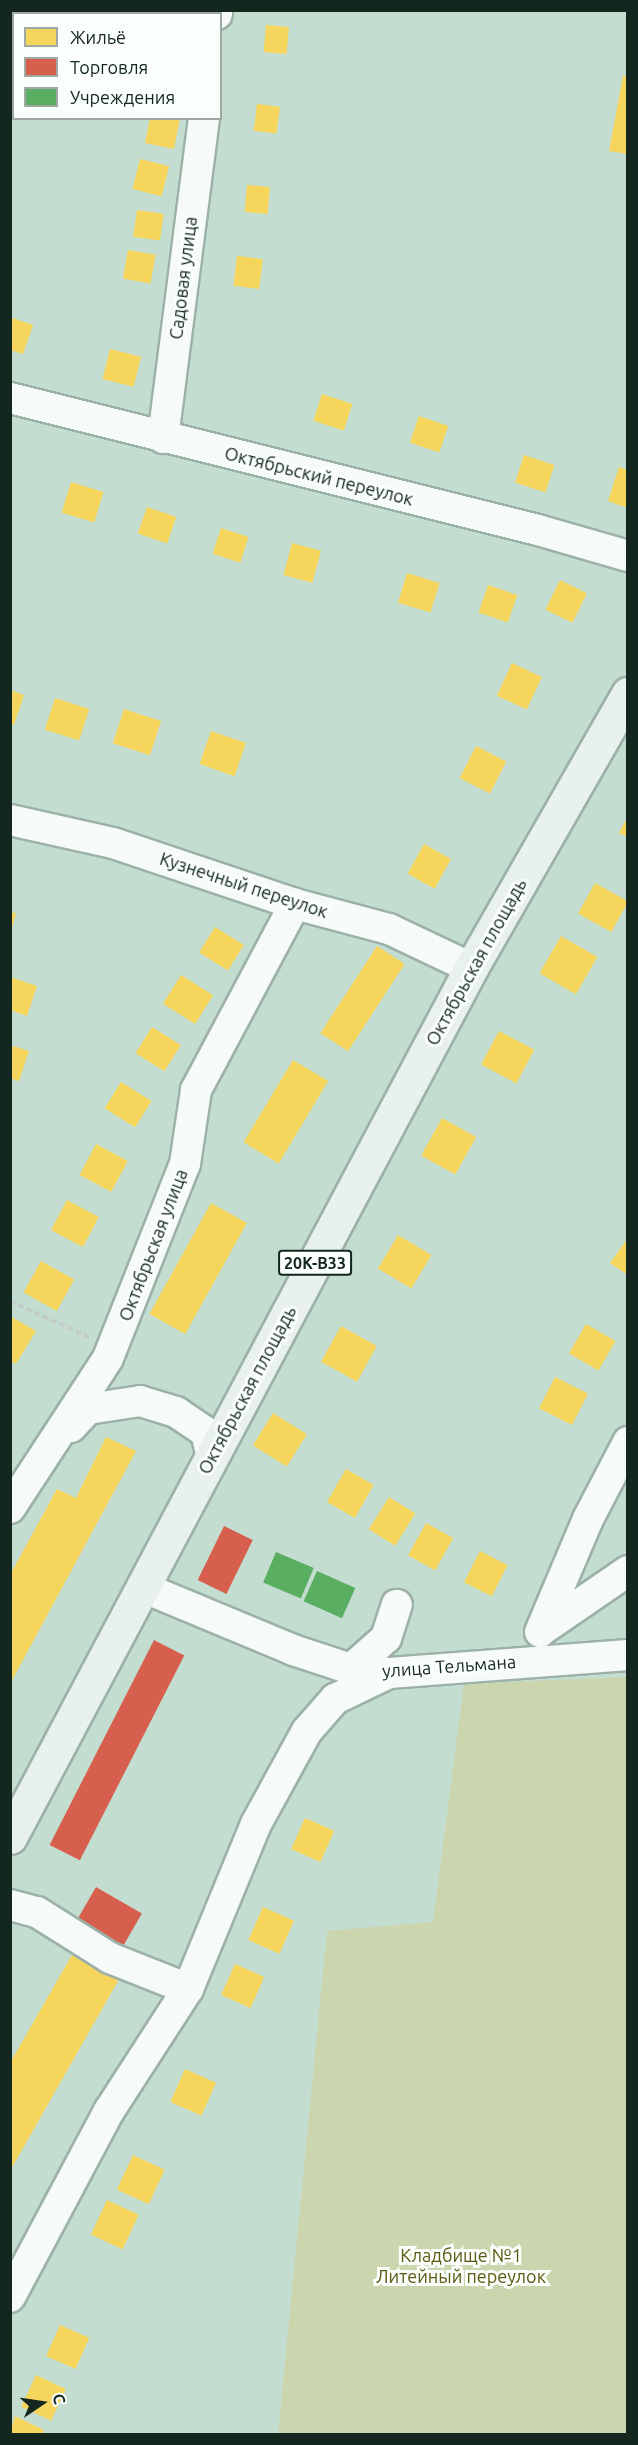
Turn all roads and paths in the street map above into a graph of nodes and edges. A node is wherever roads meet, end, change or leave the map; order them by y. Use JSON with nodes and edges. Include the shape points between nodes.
{"nodes":[{"id":1,"x":204,"y":120,"type":"edge"},
{"id":2,"x":10,"y":398,"type":"edge"},
{"id":3,"x":163,"y":438,"type":"junction"},
{"id":4,"x":627,"y":556,"type":"edge"},
{"id":5,"x":627,"y":694,"type":"edge"},
{"id":6,"x":10,"y":820,"type":"edge"},
{"id":7,"x":295,"y":904,"type":"junction"},
{"id":8,"x":471,"y":968,"type":"junction"},
{"id":9,"x":10,"y":1301,"type":"edge"},
{"id":10,"x":129,"y":1307,"type":"junction"},
{"id":11,"x":112,"y":1348,"type":"junction"},
{"id":12,"x":131,"y":1402,"type":"junction"},
{"id":13,"x":627,"y":1442,"type":"edge"},
{"id":14,"x":212,"y":1458,"type":"junction"},
{"id":15,"x":10,"y":1508,"type":"edge"},
{"id":16,"x":10,"y":1523,"type":"edge"},
{"id":17,"x":627,"y":1571,"type":"edge"},
{"id":18,"x":142,"y":1587,"type":"junction"},
{"id":19,"x":397,"y":1605,"type":"dead end"},
{"id":20,"x":540,"y":1632,"type":"junction"},
{"id":21,"x":627,"y":1655,"type":"edge"},
{"id":22,"x":492,"y":1663,"type":"junction"},
{"id":23,"x":351,"y":1670,"type":"junction"},
{"id":24,"x":389,"y":1673,"type":"junction"},
{"id":25,"x":10,"y":1837,"type":"edge"},
{"id":26,"x":10,"y":1905,"type":"edge"},
{"id":27,"x":188,"y":1989,"type":"junction"},
{"id":28,"x":11,"y":2296,"type":"edge"}],
"edges":[{"from":1,"to":3,"type":"street","name":"Садовая улица"},
{"from":2,"to":3,"type":"street","name":"Октябрьский переулок"},
{"from":3,"to":4,"type":"street","name":"Октябрьский переулок","via":[[538,530]]},
{"from":5,"to":8,"type":"main road","name":"Октябрьская площадь","number":"20К-В33"},
{"from":6,"to":7,"type":"street","name":"Кузнечный переулок","via":[[114,843]]},
{"from":7,"to":8,"type":"street","name":"Кузнечный переулок","via":[[389,929]]},
{"from":7,"to":10,"type":"street","name":"Октябрьская улица","via":[[196,1090],[185,1164]]},
{"from":8,"to":14,"type":"main road","name":"Октябрьская площадь","number":"20К-В33"},
{"from":9,"to":11,"type":"path"},
{"from":10,"to":11,"type":"street","name":"Октябрьская улица"},
{"from":10,"to":12,"type":"street","via":[[120,1365]]},
{"from":11,"to":15,"type":"street","name":"Октябрьская улица"},
{"from":12,"to":14,"type":"street","via":[[176,1412],[206,1432]]},
{"from":12,"to":16,"type":"street","via":[[88,1408],[54,1445]]},
{"from":13,"to":20,"type":"street","via":[[588,1519]]},
{"from":14,"to":18,"type":"main road","name":"Октябрьская площадь","number":"20К-В33"},
{"from":17,"to":20,"type":"street"},
{"from":18,"to":23,"type":"street","name":"улица Тельмана"},
{"from":18,"to":25,"type":"main road","name":"Октябрьская площадь","number":"20К-В33"},
{"from":19,"to":23,"type":"street","via":[[386,1638]]},
{"from":20,"to":22,"type":"street"},
{"from":21,"to":22,"type":"street","name":"улица Тельмана"},
{"from":22,"to":24,"type":"street","name":"улица Тельмана"},
{"from":23,"to":24,"type":"street","name":"улица Тельмана"},
{"from":24,"to":27,"type":"street","via":[[334,1699],[307,1731],[256,1824]]},
{"from":26,"to":27,"type":"street","via":[[37,1912],[110,1958]]},
{"from":27,"to":28,"type":"street","via":[[109,2111]]}]}
